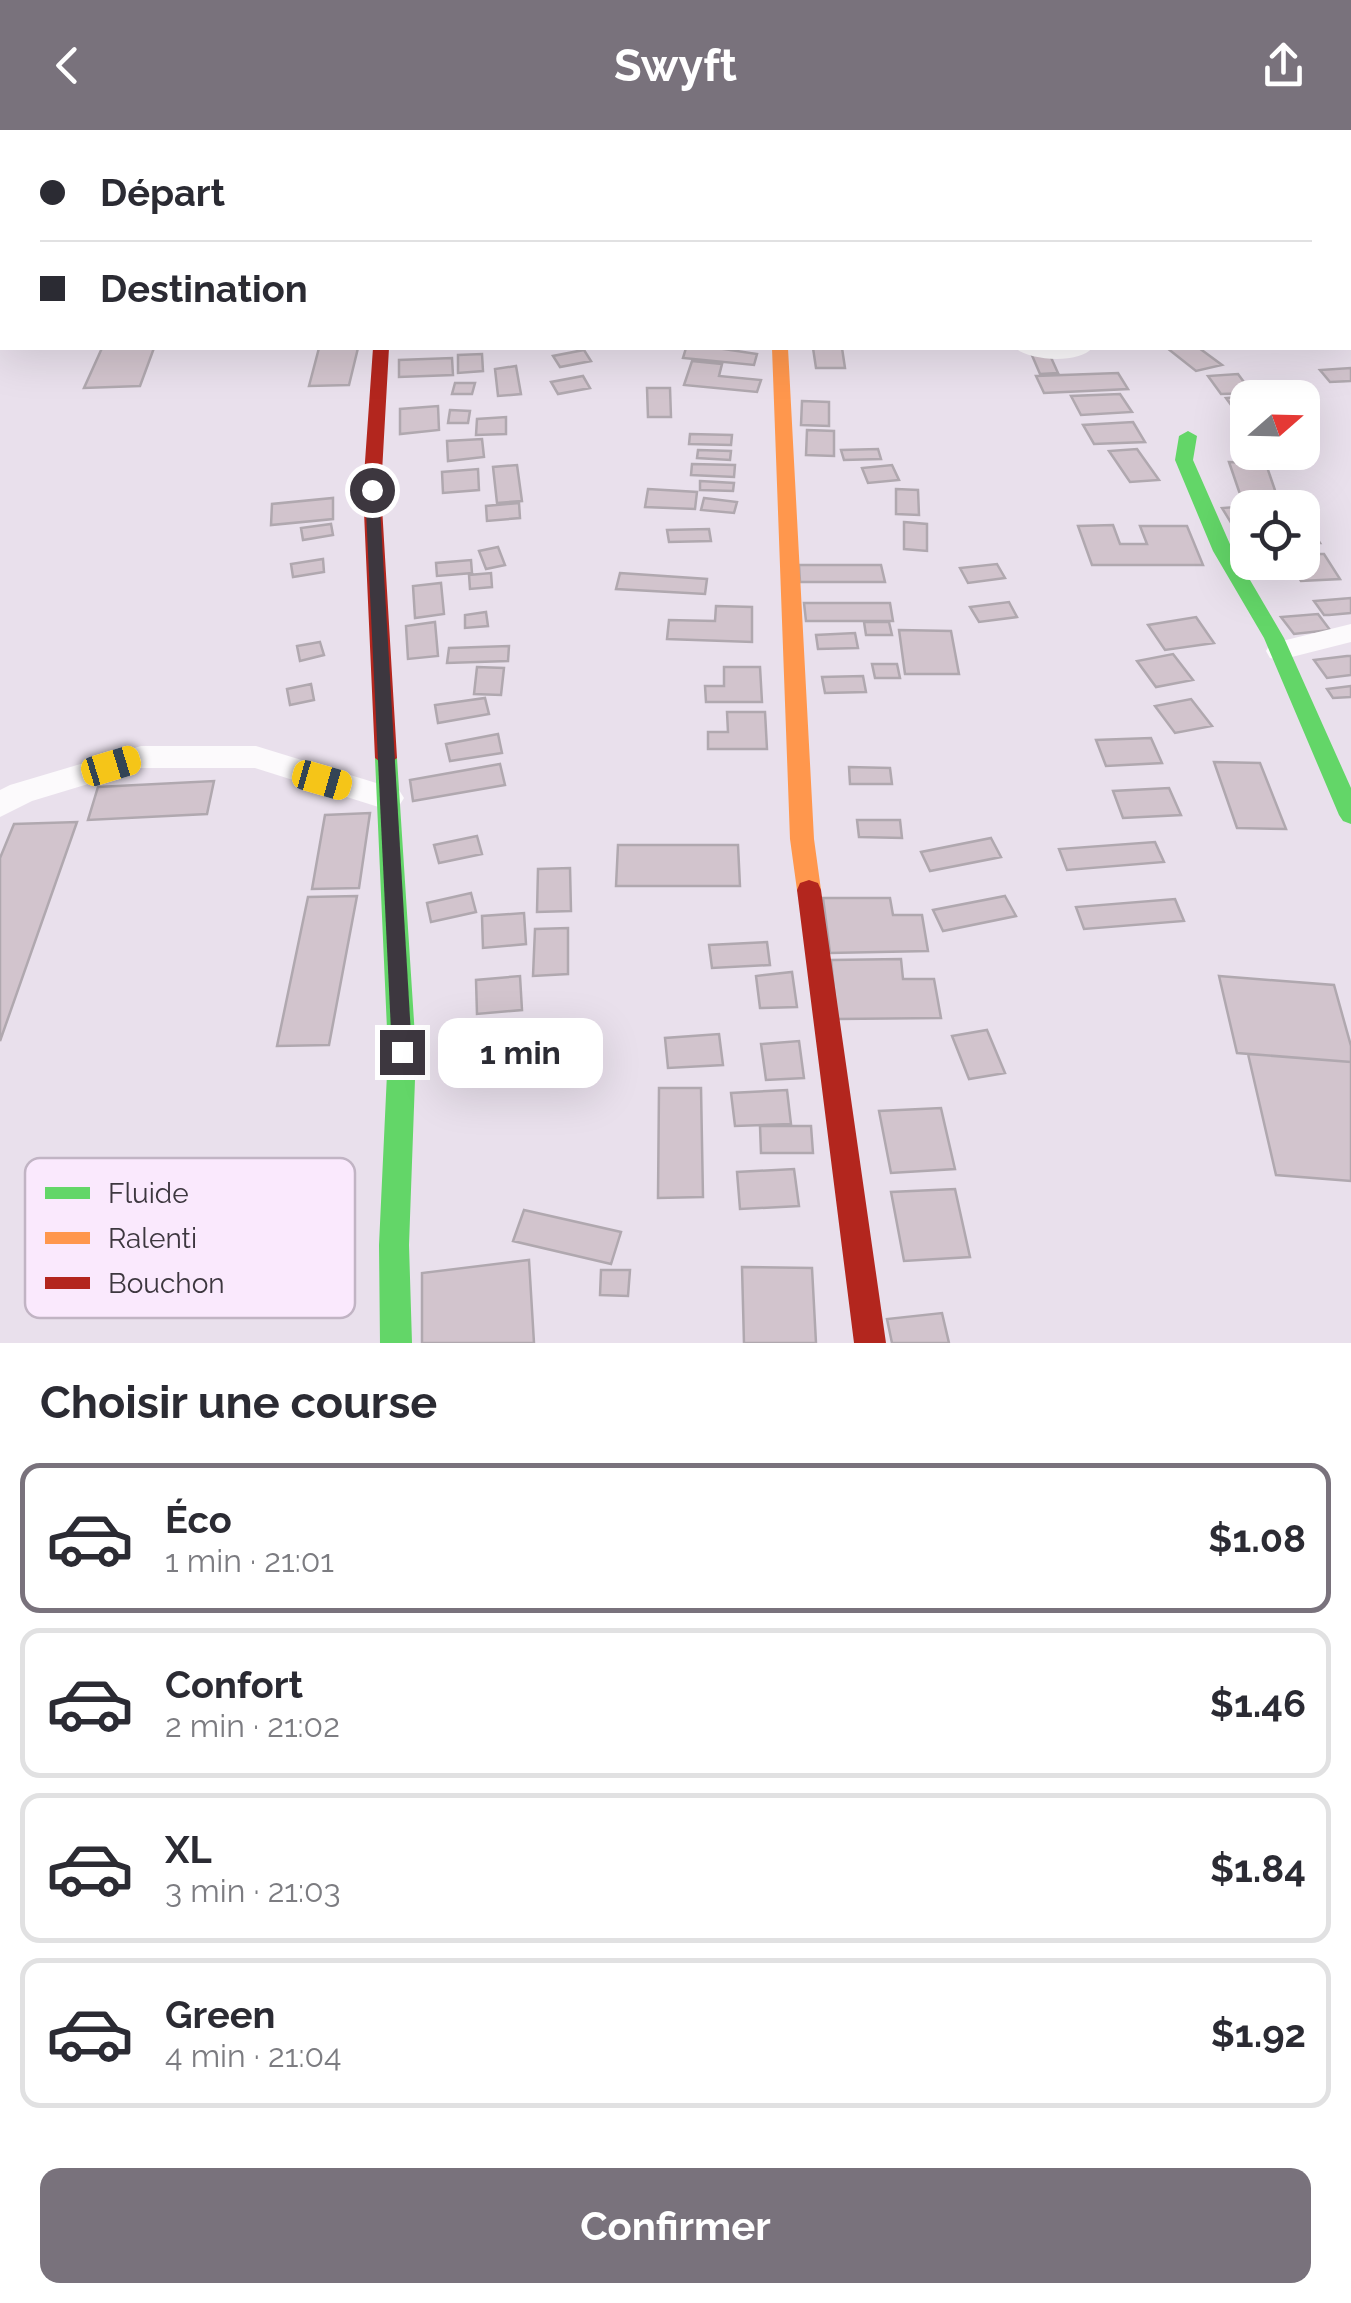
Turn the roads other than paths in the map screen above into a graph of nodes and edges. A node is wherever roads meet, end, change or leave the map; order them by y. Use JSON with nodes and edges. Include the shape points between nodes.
{"nodes":[{"id":1,"x":381,"y":350,"type":"edge"},
{"id":2,"x":780,"y":350,"type":"edge"},
{"id":3,"x":1051,"y":350,"type":"edge"},
{"id":4,"x":1078,"y":350,"type":"edge"},
{"id":5,"x":1188,"y":436,"type":"dead end"},
{"id":6,"x":1351,"y":633,"type":"edge"},
{"id":7,"x":1280,"y":651,"type":"junction"},
{"id":8,"x":388,"y":798,"type":"junction"},
{"id":9,"x":0,"y":805,"type":"edge"},
{"id":10,"x":1351,"y":815,"type":"edge"},
{"id":11,"x":396,"y":1343,"type":"edge"},
{"id":12,"x":870,"y":1343,"type":"edge"}],
"edges":[{"from":1,"to":8,"type":"street","via":[[372,490]]},
{"from":2,"to":12,"type":"street","via":[[802,838]]},
{"from":3,"to":4,"type":"street"},
{"from":5,"to":7,"type":"street","via":[[1184,460],[1199,496]]},
{"from":6,"to":7,"type":"street"},
{"from":7,"to":10,"type":"street"},
{"from":8,"to":9,"type":"street","via":[[256,757],[141,757]]},
{"from":8,"to":11,"type":"street","via":[[402,1052]]}]}
